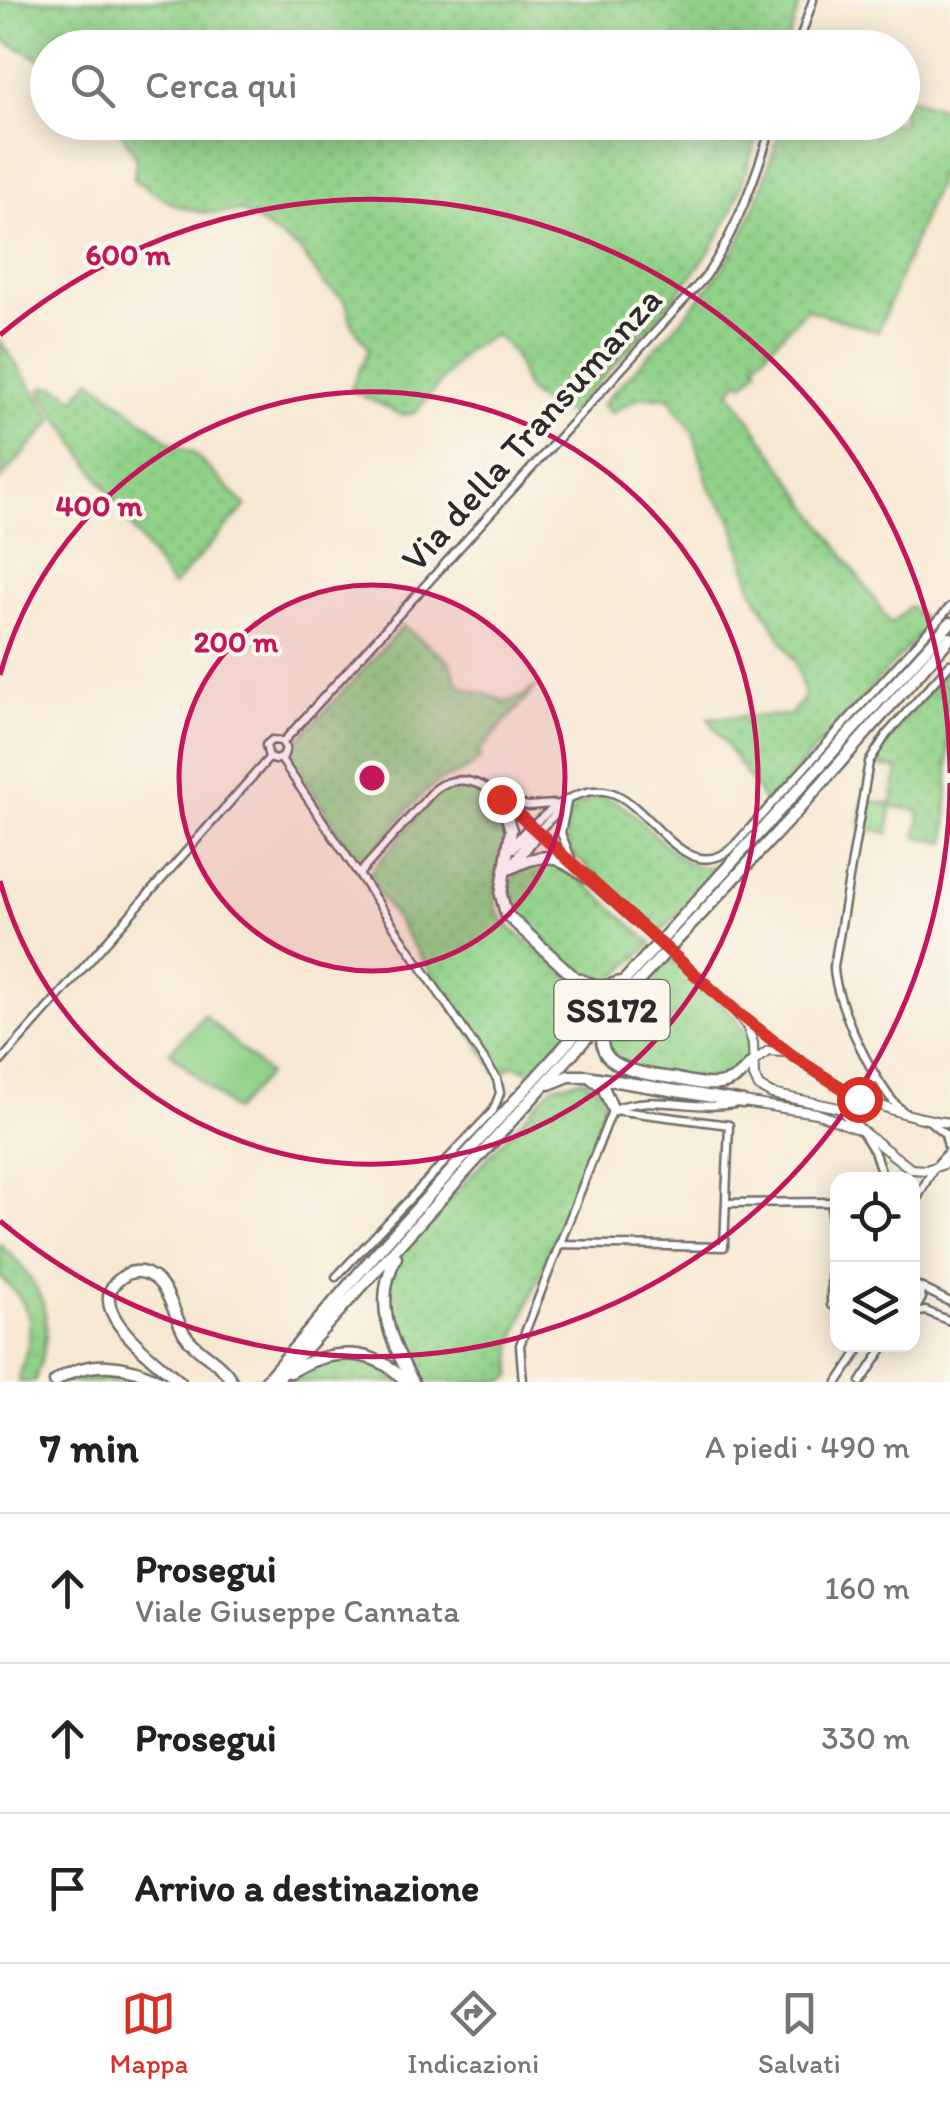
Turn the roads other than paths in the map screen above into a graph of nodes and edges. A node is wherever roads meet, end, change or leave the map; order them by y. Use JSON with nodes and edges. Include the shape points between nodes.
{"nodes":[{"id":1,"x":812,"y":0,"type":"edge"},
{"id":2,"x":803,"y":30,"type":"edge"},
{"id":3,"x":767,"y":140,"type":"edge"},
{"id":4,"x":950,"y":607,"type":"edge"},
{"id":5,"x":950,"y":623,"type":"edge"},
{"id":6,"x":950,"y":638,"type":"edge"},
{"id":7,"x":950,"y":664,"type":"edge"},
{"id":8,"x":283,"y":742,"type":"junction"},
{"id":9,"x":268,"y":758,"type":"junction"},
{"id":10,"x":282,"y":758,"type":"junction"},
{"id":11,"x":501,"y":799,"type":"junction"},
{"id":12,"x":568,"y":801,"type":"junction"},
{"id":13,"x":535,"y":828,"type":"junction"},
{"id":14,"x":510,"y":854,"type":"junction"},
{"id":15,"x":508,"y":873,"type":"junction"},
{"id":16,"x":359,"y":874,"type":"junction"},
{"id":17,"x":583,"y":874,"type":"junction"},
{"id":18,"x":633,"y":972,"type":"junction"},
{"id":19,"x":575,"y":978,"type":"junction"},
{"id":20,"x":620,"y":1002,"type":"junction"},
{"id":21,"x":734,"y":1010,"type":"junction"},
{"id":22,"x":576,"y":1037,"type":"junction"},
{"id":23,"x":794,"y":1057,"type":"junction"},
{"id":24,"x":0,"y":1062,"type":"edge"},
{"id":25,"x":752,"y":1063,"type":"junction"},
{"id":26,"x":873,"y":1068,"type":"junction"},
{"id":27,"x":586,"y":1076,"type":"junction"},
{"id":28,"x":540,"y":1090,"type":"junction"},
{"id":29,"x":852,"y":1095,"type":"junction"},
{"id":30,"x":743,"y":1102,"type":"junction"},
{"id":31,"x":613,"y":1110,"type":"junction"},
{"id":32,"x":910,"y":1116,"type":"junction"},
{"id":33,"x":928,"y":1120,"type":"junction"},
{"id":34,"x":950,"y":1123,"type":"edge"},
{"id":35,"x":862,"y":1131,"type":"junction"},
{"id":36,"x":950,"y":1162,"type":"edge"},
{"id":37,"x":933,"y":1169,"type":"junction"},
{"id":38,"x":881,"y":1172,"type":"edge"},
{"id":39,"x":920,"y":1193,"type":"edge"},
{"id":40,"x":726,"y":1203,"type":"junction"},
{"id":41,"x":404,"y":1241,"type":"junction"},
{"id":42,"x":559,"y":1244,"type":"junction"},
{"id":43,"x":831,"y":1262,"type":"edge"},
{"id":44,"x":336,"y":1277,"type":"dead end"},
{"id":45,"x":920,"y":1287,"type":"edge"},
{"id":46,"x":950,"y":1302,"type":"edge"},
{"id":47,"x":920,"y":1312,"type":"edge"},
{"id":48,"x":950,"y":1321,"type":"edge"},
{"id":49,"x":858,"y":1352,"type":"edge"},
{"id":50,"x":881,"y":1352,"type":"edge"},
{"id":51,"x":55,"y":1382,"type":"edge"},
{"id":52,"x":161,"y":1382,"type":"edge"},
{"id":53,"x":180,"y":1382,"type":"edge"},
{"id":54,"x":232,"y":1382,"type":"edge"},
{"id":55,"x":265,"y":1382,"type":"edge"},
{"id":56,"x":276,"y":1382,"type":"edge"},
{"id":57,"x":409,"y":1382,"type":"edge"},
{"id":58,"x":522,"y":1382,"type":"edge"},
{"id":59,"x":838,"y":1382,"type":"edge"},
{"id":60,"x":861,"y":1382,"type":"edge"}],
"edges":[{"from":1,"to":2,"type":"street"},
{"from":3,"to":8,"type":"street","name":"Via della Transumanza","via":[[747,203],[706,276]]},
{"from":4,"to":12,"type":"street","via":[[720,856],[688,854],[614,793],[594,790]]},
{"from":5,"to":18,"type":"highway","number":"SS172"},
{"from":6,"to":20,"type":"highway","number":"SS172"},
{"from":7,"to":26,"type":"street","via":[[887,734],[865,776],[834,978]]},
{"from":8,"to":9,"type":"street","via":[[267,743]]},
{"from":8,"to":10,"type":"street"},
{"from":9,"to":10,"type":"street"},
{"from":9,"to":24,"type":"street"},
{"from":10,"to":16,"type":"street"},
{"from":11,"to":12,"type":"street","via":[[538,806]]},
{"from":11,"to":13,"type":"street"},
{"from":11,"to":14,"type":"highway"},
{"from":11,"to":16,"type":"street","via":[[473,781],[443,784]]},
{"from":12,"to":13,"type":"street","via":[[548,810]]},
{"from":12,"to":17,"type":"street","via":[[562,840]]},
{"from":13,"to":14,"type":"highway"},
{"from":13,"to":15,"type":"highway"},
{"from":13,"to":17,"type":"street"},
{"from":14,"to":15,"type":"highway"},
{"from":15,"to":17,"type":"highway","via":[[530,858],[552,856]]},
{"from":15,"to":19,"type":"highway","via":[[501,895],[506,914]]},
{"from":16,"to":44,"type":"street","via":[[498,1079],[500,1093],[493,1111]]},
{"from":17,"to":21,"type":"street","bridge":true},
{"from":18,"to":19,"type":"highway","via":[[608,987]]},
{"from":18,"to":22,"type":"highway","number":"SS172"},
{"from":19,"to":22,"type":"highway","via":[[587,1003]]},
{"from":20,"to":25,"type":"highway","via":[[603,1039],[609,1058],[623,1068],[722,1084]]},
{"from":20,"to":28,"type":"highway","number":"SS172"},
{"from":21,"to":23,"type":"street"},
{"from":21,"to":25,"type":"street","via":[[751,1036]]},
{"from":22,"to":55,"type":"highway","number":"SS172"},
{"from":23,"to":25,"type":"street","via":[[774,1050]]},
{"from":23,"to":29,"type":"street"},
{"from":25,"to":35,"type":"street","via":[[755,1081],[766,1092],[839,1108]]},
{"from":26,"to":29,"type":"street","via":[[871,1088]]},
{"from":26,"to":32,"type":"street","via":[[890,1100]]},
{"from":27,"to":28,"type":"highway","via":[[561,1078]]},
{"from":27,"to":30,"type":"highway"},
{"from":27,"to":31,"type":"highway","via":[[603,1086]]},
{"from":28,"to":41,"type":"highway","number":"SS172"},
{"from":29,"to":32,"type":"street"},
{"from":30,"to":31,"type":"street","via":[[710,1108],[637,1102]]},
{"from":30,"to":35,"type":"street","via":[[816,1114]]},
{"from":31,"to":40,"type":"street","via":[[729,1126]]},
{"from":31,"to":42,"type":"street"},
{"from":32,"to":33,"type":"street"},
{"from":33,"to":34,"type":"street"},
{"from":33,"to":37,"type":"street","via":[[949,1145]]},
{"from":35,"to":37,"type":"street","via":[[911,1168]]},
{"from":35,"to":38,"type":"street"},
{"from":36,"to":37,"type":"street"},
{"from":37,"to":39,"type":"street"},
{"from":40,"to":42,"type":"street","via":[[724,1247]]},
{"from":40,"to":43,"type":"street","via":[[832,1202]]},
{"from":41,"to":56,"type":"highway","number":"SS172"},
{"from":41,"to":57,"type":"highway","via":[[385,1281],[384,1304]]},
{"from":42,"to":58,"type":"street","via":[[520,1345]]},
{"from":45,"to":46,"type":"street"},
{"from":47,"to":48,"type":"street"},
{"from":49,"to":59,"type":"street"},
{"from":50,"to":60,"type":"street"},
{"from":51,"to":52,"type":"highway","via":[[82,1368],[106,1366]]},
{"from":53,"to":54,"type":"highway","via":[[113,1319],[108,1296],[125,1274],[160,1282],[186,1336]]},
{"from":56,"to":57,"type":"highway","via":[[299,1366],[342,1354],[376,1359]]}]}
